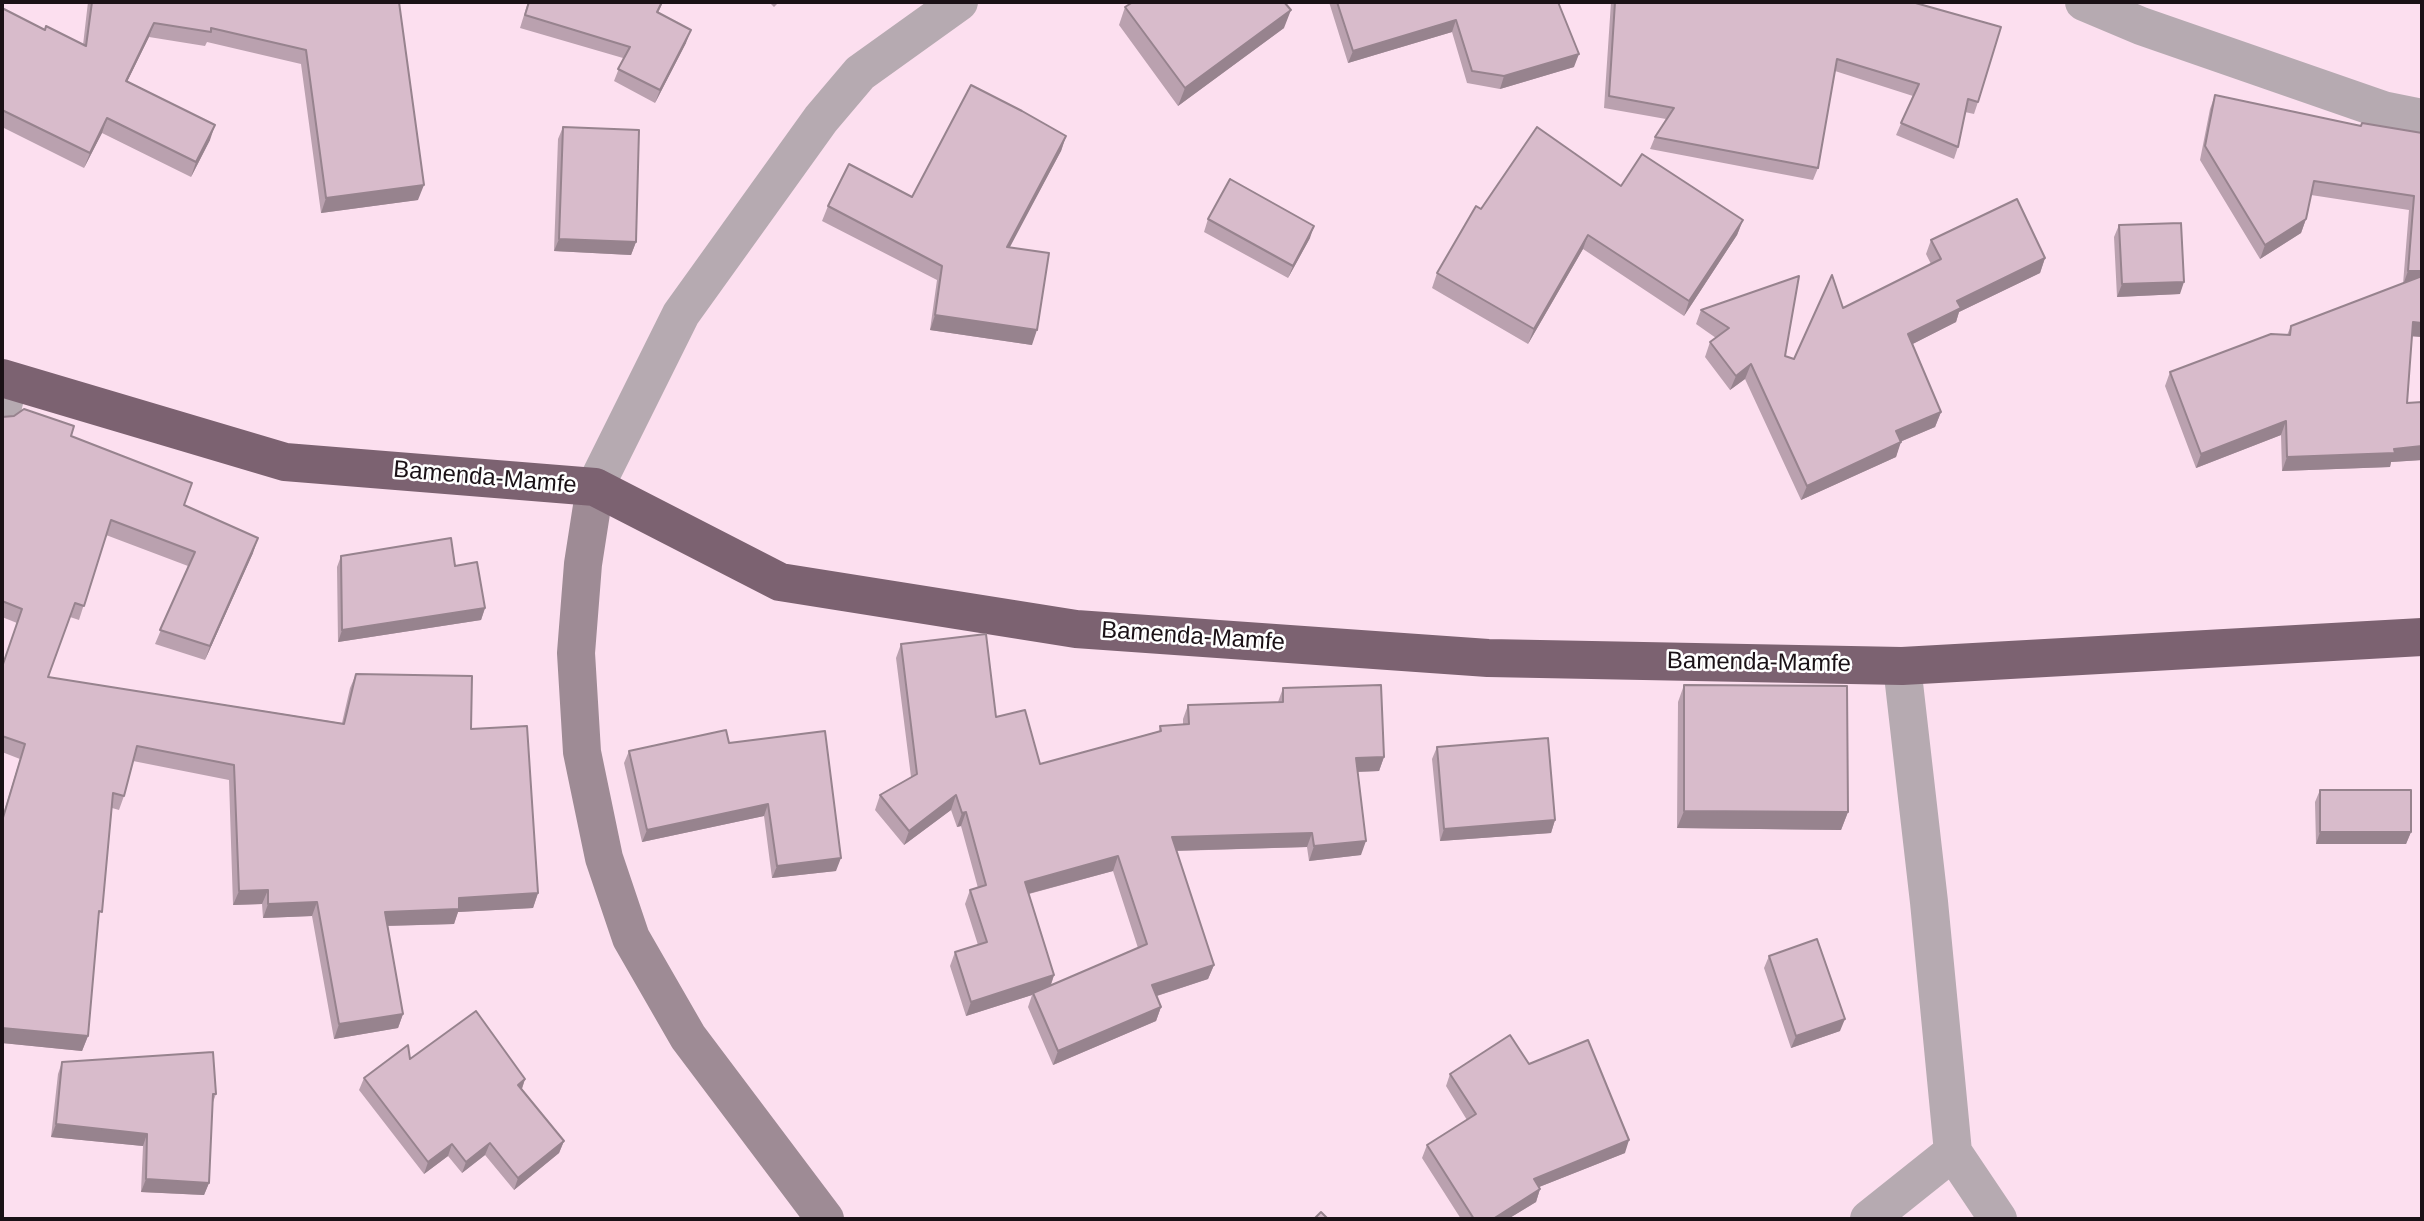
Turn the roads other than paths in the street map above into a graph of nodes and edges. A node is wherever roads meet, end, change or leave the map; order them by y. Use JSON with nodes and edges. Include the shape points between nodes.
{"nodes":[{"id":1,"x":959,"y":2,"type":"edge"},
{"id":2,"x":2084,"y":2,"type":"edge"},
{"id":3,"x":2422,"y":118,"type":"edge"},
{"id":4,"x":4,"y":390,"type":"edge"},
{"id":5,"x":595,"y":487,"type":"junction"},
{"id":6,"x":2422,"y":637,"type":"edge"},
{"id":7,"x":1902,"y":666,"type":"junction"},
{"id":8,"x":1953,"y":1152,"type":"junction"},
{"id":9,"x":825,"y":1219,"type":"edge"},
{"id":10,"x":1869,"y":1219,"type":"edge"},
{"id":11,"x":1998,"y":1219,"type":"edge"}],
"edges":[{"from":1,"to":5,"type":"street","via":[[860,73],[821,119],[681,314]]},
{"from":2,"to":3,"type":"street","via":[[2370,106]]},
{"from":4,"to":5,"type":"highway","name":"Bamenda-Mamfe","via":[[285,462]]},
{"from":5,"to":7,"type":"highway","name":"Bamenda-Mamfe","via":[[780,582],[1076,629],[1488,658]]},
{"from":5,"to":9,"type":"street","via":[[576,653],[582,752],[604,858],[631,938],[688,1037]]},
{"from":6,"to":7,"type":"highway","name":"Bamenda-Mamfe"},
{"from":7,"to":8,"type":"street"},
{"from":8,"to":10,"type":"street"},
{"from":8,"to":11,"type":"street"}]}
